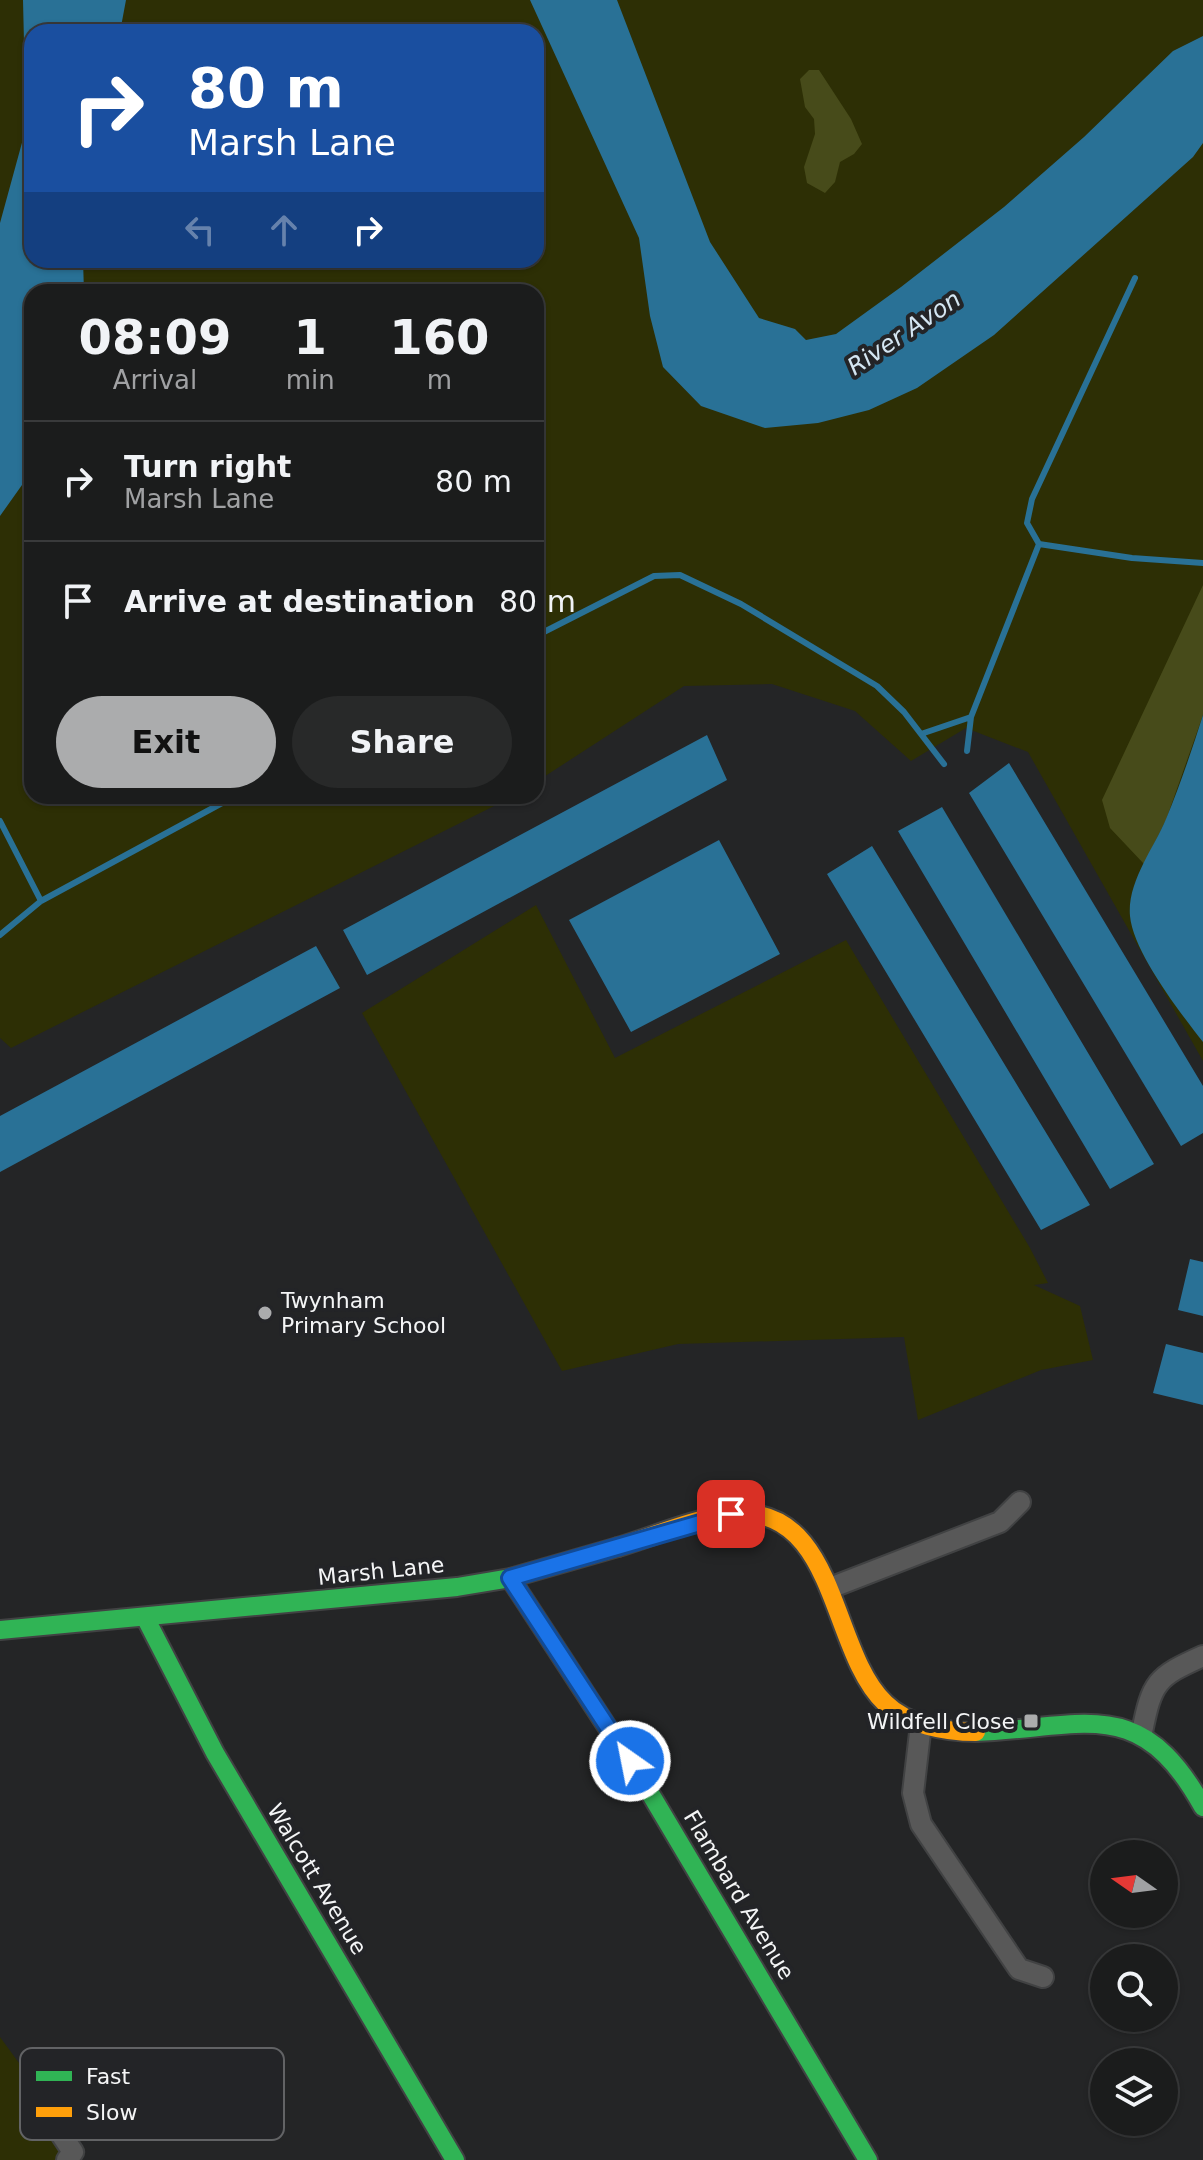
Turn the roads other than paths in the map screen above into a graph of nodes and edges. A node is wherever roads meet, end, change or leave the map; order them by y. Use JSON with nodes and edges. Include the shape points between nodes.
{"nodes":[{"id":1,"x":1020,"y":1502,"type":"dead end"},
{"id":2,"x":510,"y":1578,"type":"junction"},
{"id":3,"x":830,"y":1588,"type":"junction"},
{"id":4,"x":146,"y":1619,"type":"junction"},
{"id":5,"x":0,"y":1630,"type":"edge"},
{"id":6,"x":1203,"y":1656,"type":"edge"},
{"id":7,"x":921,"y":1724,"type":"junction"},
{"id":8,"x":1142,"y":1732,"type":"junction"},
{"id":9,"x":1203,"y":1807,"type":"edge"},
{"id":10,"x":1043,"y":1977,"type":"dead end"},
{"id":11,"x":65,"y":2140,"type":"edge"},
{"id":12,"x":67,"y":2160,"type":"edge"},
{"id":13,"x":455,"y":2160,"type":"edge"},
{"id":14,"x":868,"y":2160,"type":"edge"}],
"edges":[{"from":1,"to":3,"type":"street","via":[[1000,1522]]},
{"from":2,"to":3,"type":"street","name":"Marsh Lane","via":[[731,1514],[759,1513],[800,1536]]},
{"from":2,"to":4,"type":"street","name":"Marsh Lane"},
{"from":2,"to":14,"type":"street","name":"Flambard Avenue","via":[[647,1788]]},
{"from":3,"to":7,"type":"street","via":[[864,1676],[885,1704]]},
{"from":4,"to":5,"type":"street","name":"Marsh Lane"},
{"from":4,"to":13,"type":"street","name":"Walcott Avenue","via":[[215,1753]]},
{"from":6,"to":8,"type":"street","via":[[1169,1671],[1150,1693]]},
{"from":7,"to":8,"type":"street","via":[[966,1733],[1108,1724]]},
{"from":7,"to":10,"type":"street","via":[[913,1793],[921,1824],[1019,1969]]},
{"from":8,"to":9,"type":"street","via":[[1188,1773]]},
{"from":11,"to":12,"type":"street","via":[[73,2152]]}]}
